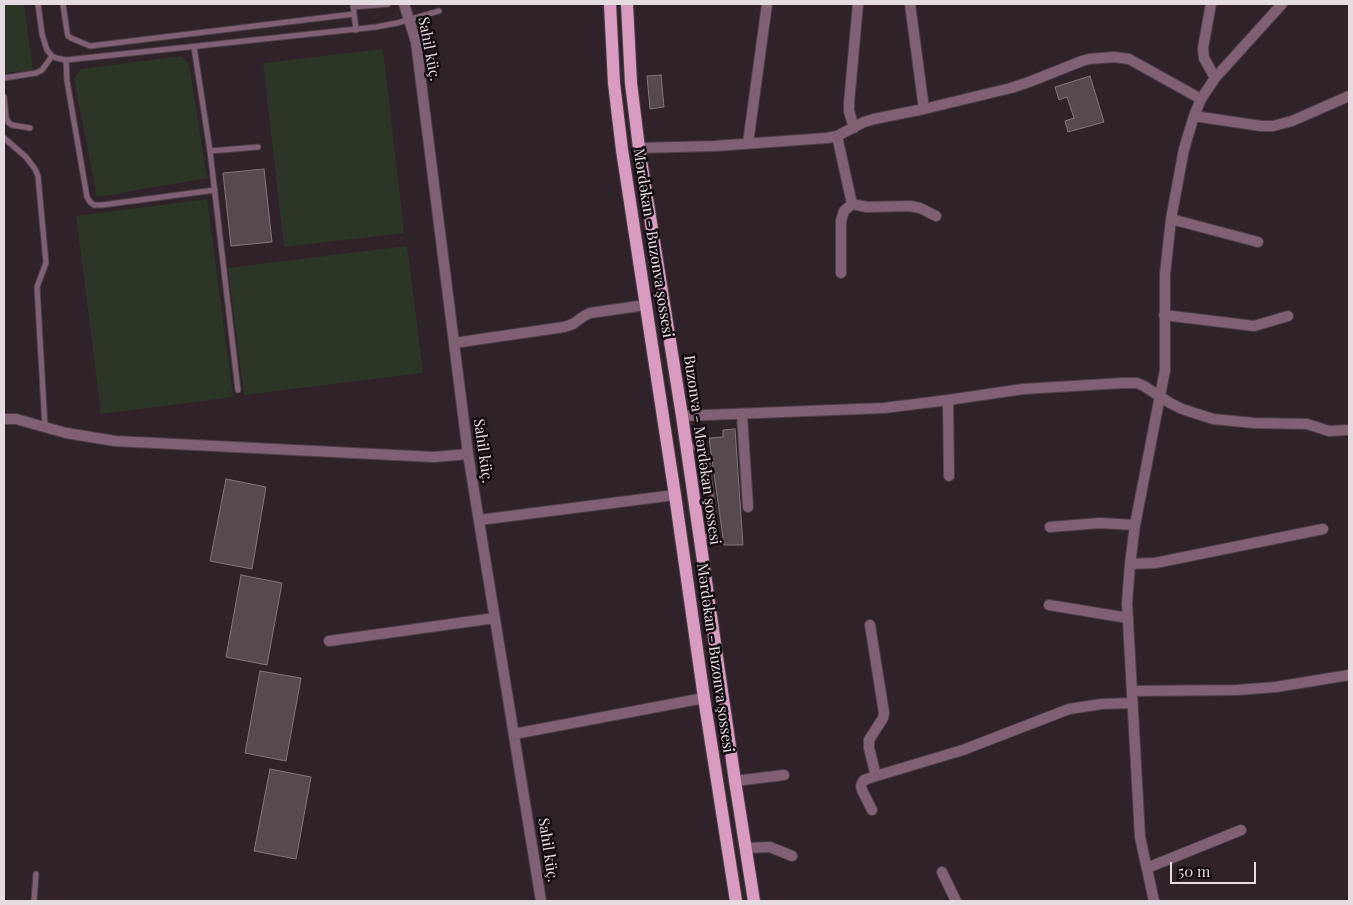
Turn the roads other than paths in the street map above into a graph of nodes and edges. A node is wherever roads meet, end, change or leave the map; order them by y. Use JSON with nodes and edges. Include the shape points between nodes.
{"nodes":[{"id":1,"x":38,"y":4,"type":"edge"},
{"id":2,"x":63,"y":4,"type":"edge"},
{"id":3,"x":388,"y":4,"type":"edge"},
{"id":4,"x":404,"y":4,"type":"edge"},
{"id":5,"x":610,"y":4,"type":"edge"},
{"id":6,"x":627,"y":4,"type":"edge"},
{"id":7,"x":767,"y":4,"type":"edge"},
{"id":8,"x":858,"y":4,"type":"edge"},
{"id":9,"x":910,"y":4,"type":"edge"},
{"id":10,"x":1212,"y":4,"type":"edge"},
{"id":11,"x":1282,"y":4,"type":"edge"},
{"id":12,"x":354,"y":8,"type":"edge"},
{"id":13,"x":439,"y":11,"type":"dead end"},
{"id":14,"x":410,"y":20,"type":"junction"},
{"id":15,"x":356,"y":30,"type":"junction"},
{"id":16,"x":194,"y":47,"type":"junction"},
{"id":17,"x":52,"y":56,"type":"junction"},
{"id":18,"x":66,"y":60,"type":"junction"},
{"id":19,"x":4,"y":78,"type":"edge"},
{"id":20,"x":1215,"y":78,"type":"junction"},
{"id":21,"x":1349,"y":96,"type":"edge"},
{"id":22,"x":4,"y":97,"type":"edge"},
{"id":23,"x":1201,"y":99,"type":"junction"},
{"id":24,"x":924,"y":110,"type":"junction"},
{"id":25,"x":1194,"y":116,"type":"junction"},
{"id":26,"x":30,"y":128,"type":"dead end"},
{"id":27,"x":854,"y":128,"type":"junction"},
{"id":28,"x":837,"y":136,"type":"junction"},
{"id":29,"x":4,"y":138,"type":"edge"},
{"id":30,"x":748,"y":143,"type":"junction"},
{"id":31,"x":258,"y":147,"type":"dead end"},
{"id":32,"x":639,"y":148,"type":"junction"},
{"id":33,"x":210,"y":151,"type":"junction"},
{"id":34,"x":215,"y":190,"type":"junction"},
{"id":35,"x":852,"y":204,"type":"junction"},
{"id":36,"x":936,"y":216,"type":"dead end"},
{"id":37,"x":1171,"y":219,"type":"junction"},
{"id":38,"x":1258,"y":242,"type":"dead end"},
{"id":39,"x":841,"y":273,"type":"dead end"},
{"id":40,"x":646,"y":305,"type":"junction"},
{"id":41,"x":1164,"y":315,"type":"junction"},
{"id":42,"x":1288,"y":316,"type":"dead end"},
{"id":43,"x":454,"y":343,"type":"junction"},
{"id":44,"x":238,"y":390,"type":"dead end"},
{"id":45,"x":1160,"y":397,"type":"junction"},
{"id":46,"x":948,"y":400,"type":"junction"},
{"id":47,"x":742,"y":415,"type":"junction"},
{"id":48,"x":682,"y":416,"type":"junction"},
{"id":49,"x":4,"y":419,"type":"edge"},
{"id":50,"x":45,"y":427,"type":"junction"},
{"id":51,"x":1349,"y":430,"type":"edge"},
{"id":52,"x":685,"y":442,"type":"junction"},
{"id":53,"x":468,"y":454,"type":"junction"},
{"id":54,"x":949,"y":476,"type":"dead end"},
{"id":55,"x":675,"y":495,"type":"junction"},
{"id":56,"x":748,"y":507,"type":"dead end"},
{"id":57,"x":478,"y":520,"type":"junction"},
{"id":58,"x":1135,"y":525,"type":"junction"},
{"id":59,"x":1050,"y":527,"type":"dead end"},
{"id":60,"x":1323,"y":529,"type":"dead end"},
{"id":61,"x":700,"y":541,"type":"junction"},
{"id":62,"x":1130,"y":564,"type":"junction"},
{"id":63,"x":1049,"y":605,"type":"dead end"},
{"id":64,"x":495,"y":618,"type":"junction"},
{"id":65,"x":1128,"y":618,"type":"junction"},
{"id":66,"x":870,"y":625,"type":"dead end"},
{"id":67,"x":329,"y":641,"type":"dead end"},
{"id":68,"x":1349,"y":675,"type":"edge"},
{"id":69,"x":1132,"y":691,"type":"junction"},
{"id":70,"x":704,"y":698,"type":"junction"},
{"id":71,"x":1132,"y":703,"type":"junction"},
{"id":72,"x":514,"y":734,"type":"junction"},
{"id":73,"x":784,"y":775,"type":"dead end"},
{"id":74,"x":876,"y":776,"type":"junction"},
{"id":75,"x":735,"y":781,"type":"junction"},
{"id":76,"x":872,"y":810,"type":"dead end"},
{"id":77,"x":1241,"y":830,"type":"dead end"},
{"id":78,"x":745,"y":848,"type":"junction"},
{"id":79,"x":792,"y":856,"type":"dead end"},
{"id":80,"x":1147,"y":868,"type":"junction"},
{"id":81,"x":942,"y":872,"type":"dead end"},
{"id":82,"x":36,"y":874,"type":"dead end"},
{"id":83,"x":34,"y":901,"type":"edge"},
{"id":84,"x":541,"y":901,"type":"edge"},
{"id":85,"x":736,"y":901,"type":"edge"},
{"id":86,"x":754,"y":901,"type":"edge"},
{"id":87,"x":956,"y":901,"type":"edge"},
{"id":88,"x":1154,"y":901,"type":"edge"}],
"edges":[{"from":1,"to":17,"type":"lane","via":[[43,39]]},
{"from":2,"to":12,"type":"lane","via":[[68,36],[90,46]]},
{"from":3,"to":12,"type":"lane"},
{"from":4,"to":14,"type":"street","name":"Sahil küç."},
{"from":5,"to":40,"type":"main road","name":"Mərdəkan - Buzonva şossesi","via":[[614,84]]},
{"from":6,"to":32,"type":"main road","name":"Buzonva - Mərdəkan şossesi","via":[[631,83]]},
{"from":7,"to":30,"type":"street"},
{"from":8,"to":27,"type":"street","via":[[849,103]]},
{"from":9,"to":24,"type":"street"},
{"from":10,"to":20,"type":"street","via":[[1203,48],[1204,58]]},
{"from":11,"to":20,"type":"street"},
{"from":12,"to":15,"type":"lane"},
{"from":13,"to":14,"type":"lane"},
{"from":14,"to":15,"type":"lane"},
{"from":14,"to":43,"type":"street","name":"Sahil küç.","via":[[416,42]]},
{"from":15,"to":16,"type":"lane"},
{"from":16,"to":18,"type":"lane"},
{"from":16,"to":33,"type":"lane"},
{"from":17,"to":18,"type":"lane"},
{"from":17,"to":19,"type":"lane","via":[[36,74]]},
{"from":18,"to":34,"type":"lane","via":[[67,81],[90,202],[102,205]]},
{"from":20,"to":23,"type":"street"},
{"from":21,"to":25,"type":"street","via":[[1273,126]]},
{"from":22,"to":26,"type":"lane","via":[[8,122]]},
{"from":23,"to":24,"type":"street","via":[[1129,59],[1114,56],[1089,59],[1010,88]]},
{"from":23,"to":25,"type":"street"},
{"from":24,"to":27,"type":"street","via":[[874,119]]},
{"from":25,"to":37,"type":"street","via":[[1184,149]]},
{"from":27,"to":28,"type":"street"},
{"from":28,"to":30,"type":"street"},
{"from":28,"to":35,"type":"street"},
{"from":29,"to":50,"type":"lane","via":[[26,157],[38,176],[46,263],[37,287]]},
{"from":30,"to":32,"type":"street"},
{"from":31,"to":33,"type":"lane"},
{"from":32,"to":48,"type":"main road","name":"Buzonva - Mərdəkan şossesi"},
{"from":33,"to":34,"type":"lane"},
{"from":34,"to":44,"type":"lane"},
{"from":35,"to":36,"type":"street","via":[[910,206]]},
{"from":35,"to":39,"type":"street","via":[[844,211],[841,221]]},
{"from":37,"to":38,"type":"street"},
{"from":37,"to":41,"type":"street"},
{"from":40,"to":43,"type":"street","via":[[590,314],[564,327]]},
{"from":40,"to":55,"type":"main road","name":"Mərdəkan - Buzonva şossesi"},
{"from":41,"to":42,"type":"street","via":[[1254,326]]},
{"from":41,"to":45,"type":"street","via":[[1165,356]]},
{"from":43,"to":53,"type":"street","name":"Sahil küç."},
{"from":45,"to":46,"type":"street","via":[[1137,383],[1123,383],[1023,389]]},
{"from":45,"to":51,"type":"street","via":[[1182,409],[1213,419],[1307,424],[1329,431]]},
{"from":45,"to":58,"type":"street"},
{"from":46,"to":47,"type":"street","via":[[884,408]]},
{"from":46,"to":54,"type":"street"},
{"from":47,"to":48,"type":"street"},
{"from":47,"to":56,"type":"street"},
{"from":48,"to":52,"type":"main road","name":"Buzonva - Mərdəkan şossesi"},
{"from":49,"to":50,"type":"street"},
{"from":50,"to":53,"type":"street","via":[[115,441],[434,457]]},
{"from":52,"to":61,"type":"main road","name":"Buzonva - Mərdəkan şossesi"},
{"from":52,"to":61,"type":"lane","via":[[707,458],[715,528]]},
{"from":53,"to":57,"type":"street","name":"Sahil küç."},
{"from":55,"to":57,"type":"street"},
{"from":55,"to":70,"type":"main road","name":"Mərdəkan - Buzonva şossesi"},
{"from":57,"to":64,"type":"street","name":"Sahil küç."},
{"from":58,"to":59,"type":"street","via":[[1100,523]]},
{"from":58,"to":62,"type":"street"},
{"from":60,"to":62,"type":"street","via":[[1155,563]]},
{"from":61,"to":75,"type":"main road","name":"Buzonva - Mərdəkan şossesi"},
{"from":62,"to":65,"type":"street"},
{"from":63,"to":65,"type":"street"},
{"from":64,"to":67,"type":"street"},
{"from":64,"to":72,"type":"street","name":"Sahil küç."},
{"from":65,"to":69,"type":"street"},
{"from":66,"to":74,"type":"street","via":[[884,713],[870,740]]},
{"from":68,"to":69,"type":"street","via":[[1237,690]]},
{"from":69,"to":71,"type":"street"},
{"from":70,"to":72,"type":"street"},
{"from":70,"to":85,"type":"main road","name":"Mərdəkan - Buzonva şossesi"},
{"from":71,"to":74,"type":"street","via":[[1069,710],[962,750]]},
{"from":71,"to":80,"type":"street","via":[[1140,837]]},
{"from":72,"to":84,"type":"street","name":"Sahil küç."},
{"from":73,"to":75,"type":"street"},
{"from":74,"to":76,"type":"street","via":[[864,780],[861,786]]},
{"from":75,"to":78,"type":"main road","name":"Buzonva - Mərdəkan şossesi"},
{"from":77,"to":80,"type":"street"},
{"from":78,"to":79,"type":"street","via":[[770,847]]},
{"from":78,"to":86,"type":"main road","name":"Buzonva - Mərdəkan şossesi"},
{"from":80,"to":88,"type":"street"},
{"from":81,"to":87,"type":"street"},
{"from":82,"to":83,"type":"lane"}]}
